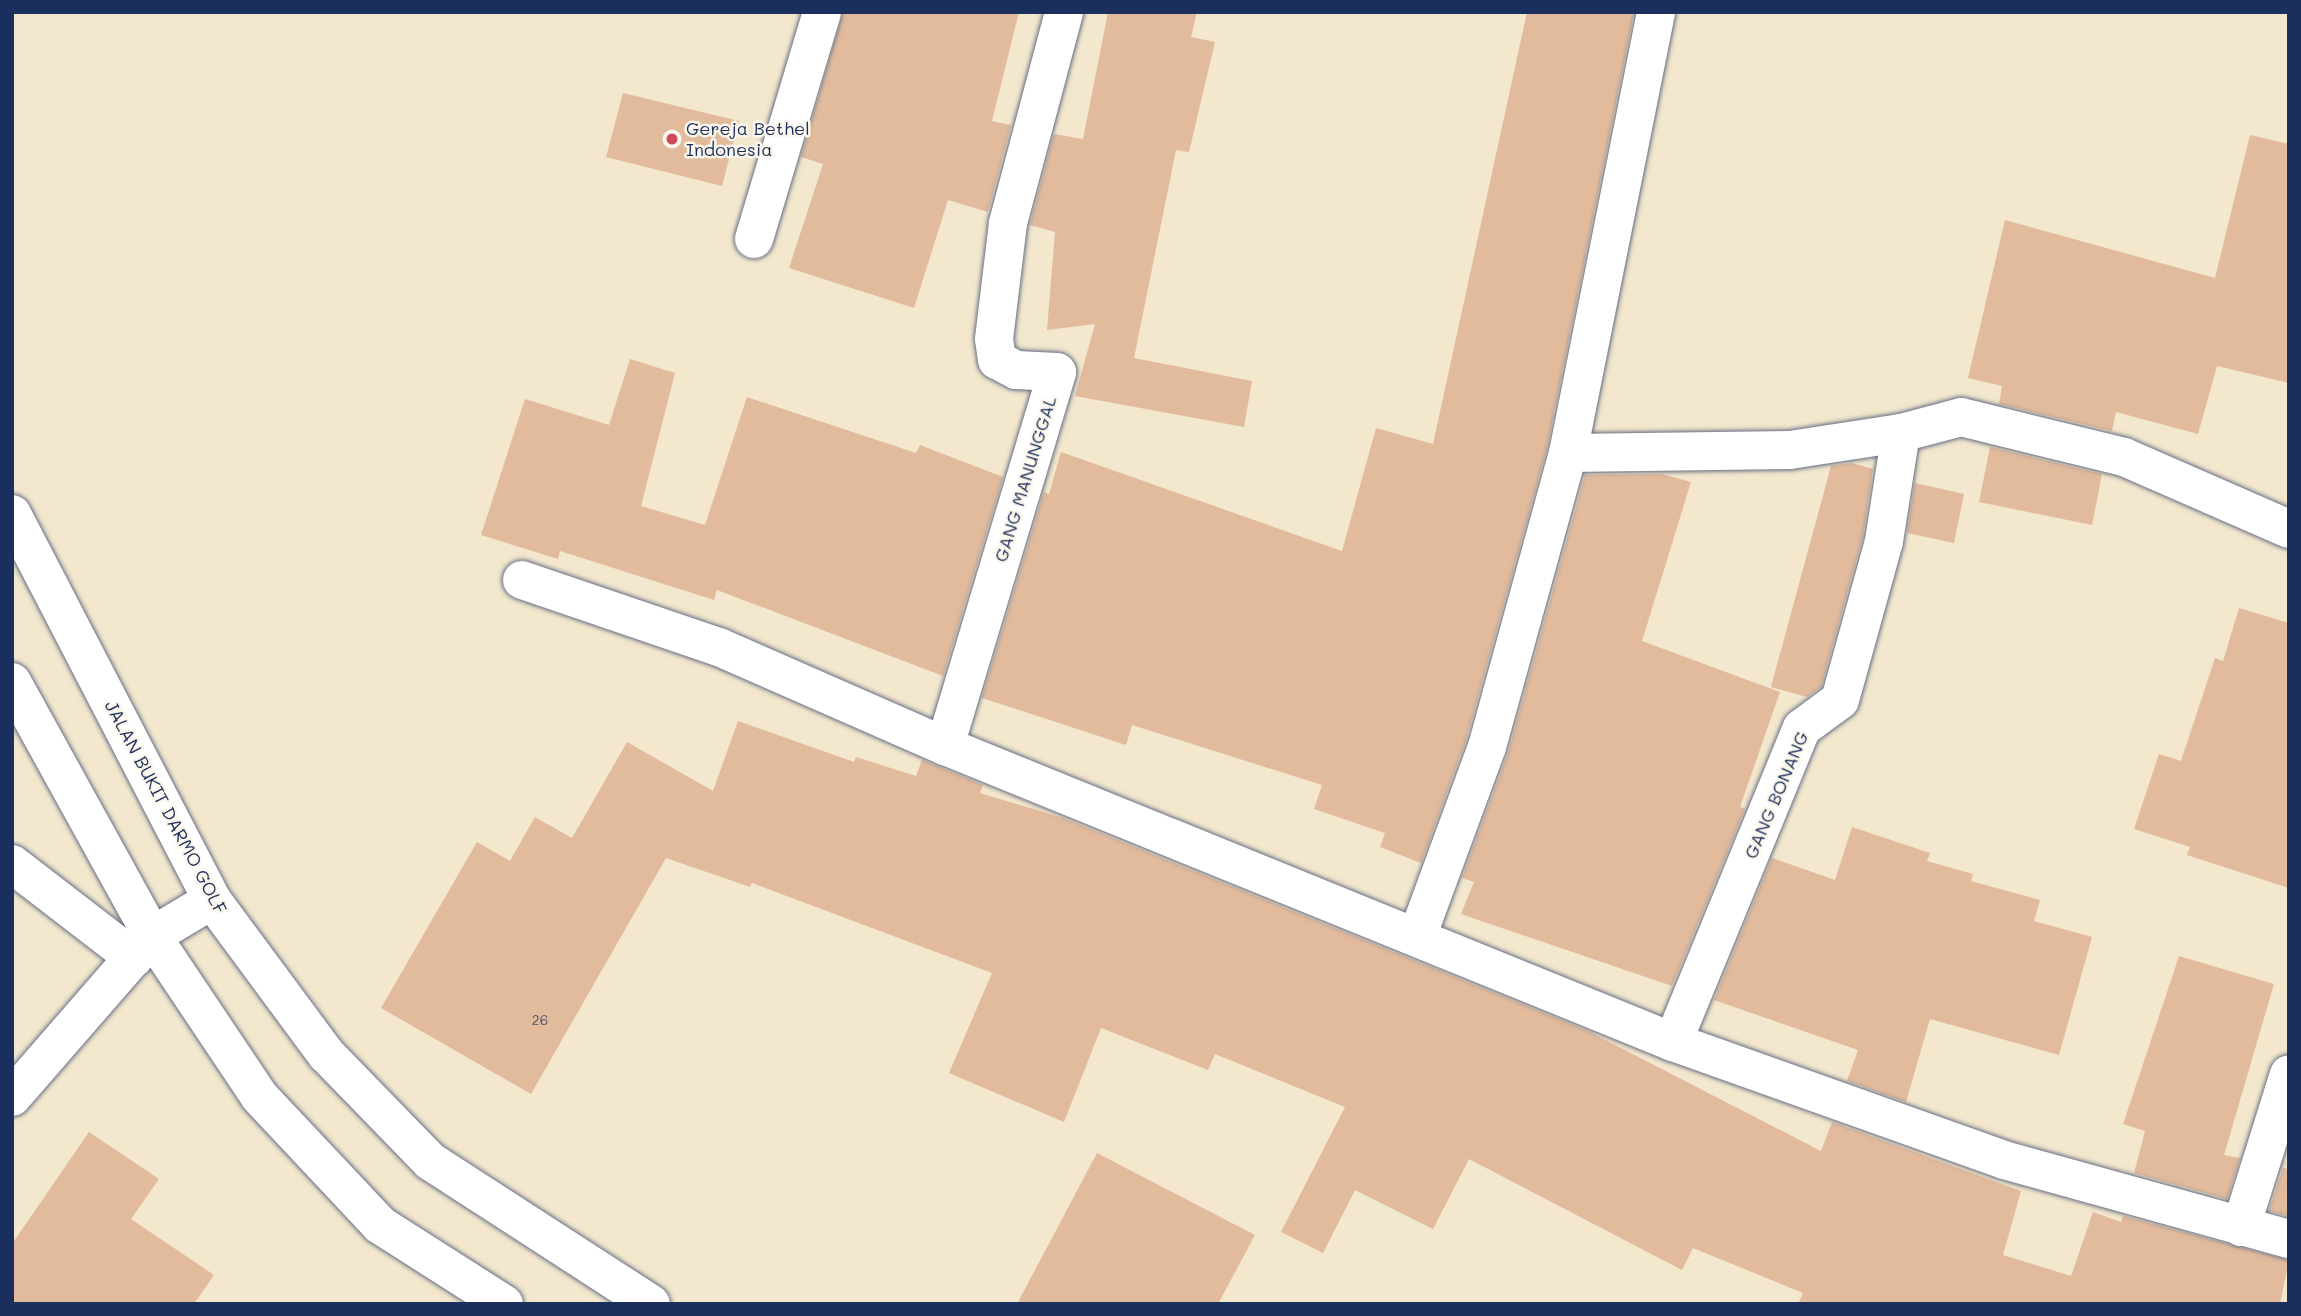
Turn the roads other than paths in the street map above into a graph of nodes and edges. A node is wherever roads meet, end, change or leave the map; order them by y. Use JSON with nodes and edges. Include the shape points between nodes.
{"nodes":[{"id":1,"x":822,"y":12,"type":"edge"},
{"id":2,"x":1064,"y":12,"type":"edge"},
{"id":3,"x":1656,"y":12,"type":"edge"},
{"id":4,"x":754,"y":239,"type":"dead end"},
{"id":5,"x":1900,"y":433,"type":"junction"},
{"id":6,"x":1568,"y":453,"type":"junction"},
{"id":7,"x":12,"y":514,"type":"edge"},
{"id":8,"x":2289,"y":529,"type":"edge"},
{"id":9,"x":522,"y":580,"type":"dead end"},
{"id":10,"x":12,"y":682,"type":"edge"},
{"id":11,"x":945,"y":746,"type":"junction"},
{"id":12,"x":12,"y":864,"type":"edge"},
{"id":13,"x":212,"y":900,"type":"junction"},
{"id":14,"x":1417,"y":937,"type":"junction"},
{"id":15,"x":143,"y":947,"type":"junction"},
{"id":16,"x":1673,"y":1042,"type":"junction"},
{"id":17,"x":2289,"y":1074,"type":"edge"},
{"id":18,"x":12,"y":1097,"type":"edge"},
{"id":19,"x":2241,"y":1227,"type":"junction"},
{"id":20,"x":2289,"y":1239,"type":"edge"},
{"id":21,"x":504,"y":1304,"type":"edge"},
{"id":22,"x":651,"y":1304,"type":"edge"}],
"edges":[{"from":1,"to":4,"type":"street"},
{"from":2,"to":11,"type":"street","name":"GANG MANUNGGAL","via":[[1008,223],[994,339],[997,360],[1016,370],[1057,372]]},
{"from":3,"to":6,"type":"street"},
{"from":5,"to":6,"type":"street","via":[[1790,450]]},
{"from":5,"to":8,"type":"street","via":[[1961,417],[2124,457]]},
{"from":5,"to":16,"type":"street","name":"GANG BONANG","via":[[1884,541],[1840,700],[1802,728]]},
{"from":6,"to":14,"type":"street","via":[[1487,747]]},
{"from":7,"to":13,"type":"street","name":"JALAN BUKIT DARMO GOLF"},
{"from":9,"to":11,"type":"street","via":[[719,647]]},
{"from":10,"to":15,"type":"street"},
{"from":11,"to":14,"type":"street"},
{"from":12,"to":15,"type":"street"},
{"from":13,"to":15,"type":"street"},
{"from":13,"to":22,"type":"street","name":"JALAN BUKIT DARMO GOLF","via":[[326,1054],[430,1161]]},
{"from":14,"to":16,"type":"street"},
{"from":15,"to":18,"type":"street"},
{"from":15,"to":21,"type":"street","via":[[259,1096],[380,1225]]},
{"from":16,"to":19,"type":"street","via":[[2004,1160]]},
{"from":17,"to":19,"type":"street"},
{"from":19,"to":20,"type":"street"}]}
